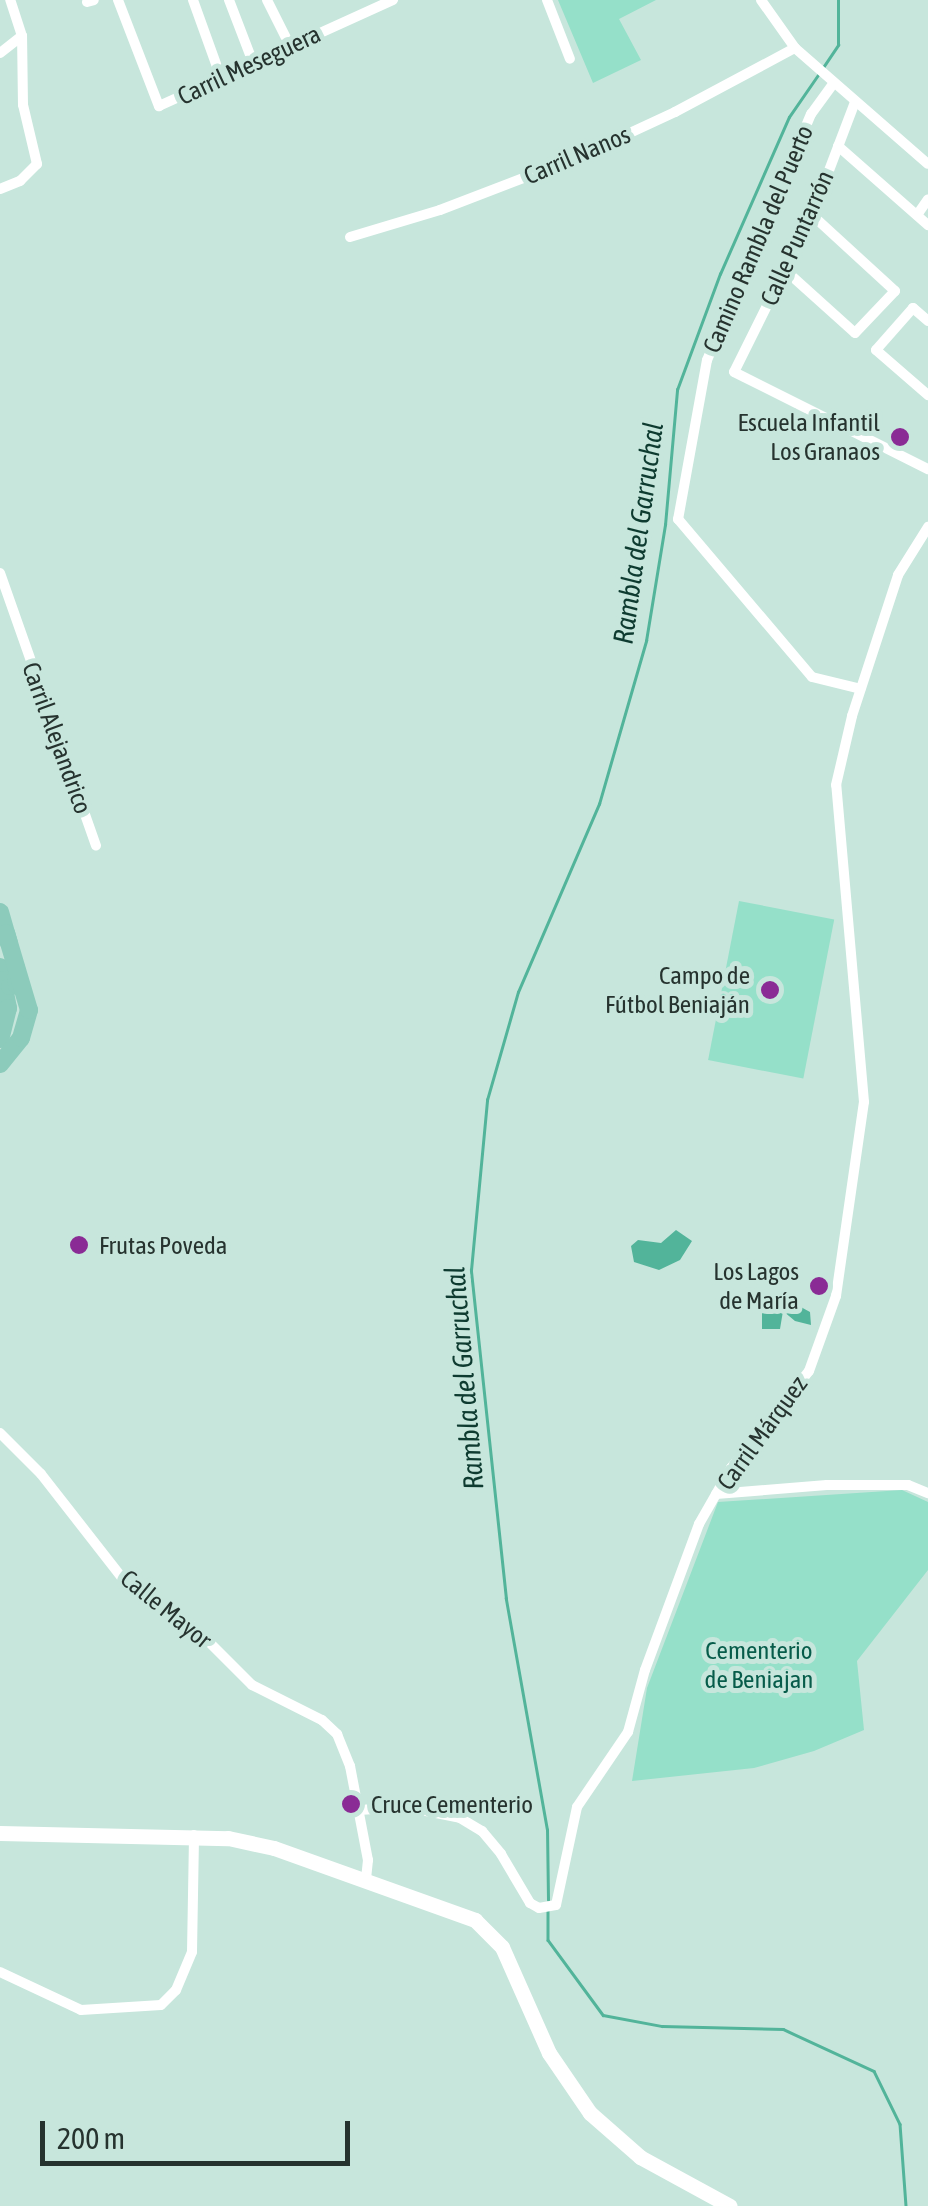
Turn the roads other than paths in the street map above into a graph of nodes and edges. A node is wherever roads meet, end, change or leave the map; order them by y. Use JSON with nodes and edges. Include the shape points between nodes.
{"nodes":[{"id":1,"x":10,"y":0,"type":"edge"},
{"id":2,"x":118,"y":0,"type":"edge"},
{"id":3,"x":194,"y":0,"type":"edge"},
{"id":4,"x":229,"y":0,"type":"edge"},
{"id":5,"x":267,"y":0,"type":"edge"},
{"id":6,"x":393,"y":0,"type":"edge"},
{"id":7,"x":547,"y":0,"type":"edge"},
{"id":8,"x":761,"y":0,"type":"edge"},
{"id":9,"x":22,"y":36,"type":"junction"},
{"id":10,"x":290,"y":46,"type":"junction"},
{"id":11,"x":795,"y":48,"type":"junction"},
{"id":12,"x":0,"y":53,"type":"edge"},
{"id":13,"x":570,"y":59,"type":"dead end"},
{"id":14,"x":252,"y":60,"type":"junction"},
{"id":15,"x":220,"y":75,"type":"junction"},
{"id":16,"x":833,"y":84,"type":"junction"},
{"id":17,"x":855,"y":102,"type":"junction"},
{"id":18,"x":838,"y":146,"type":"junction"},
{"id":19,"x":928,"y":164,"type":"edge"},
{"id":20,"x":0,"y":189,"type":"edge"},
{"id":21,"x":928,"y":199,"type":"edge"},
{"id":22,"x":812,"y":215,"type":"junction"},
{"id":23,"x":917,"y":216,"type":"junction"},
{"id":24,"x":928,"y":225,"type":"edge"},
{"id":25,"x":350,"y":237,"type":"dead end"},
{"id":26,"x":785,"y":270,"type":"junction"},
{"id":27,"x":928,"y":321,"type":"edge"},
{"id":28,"x":926,"y":388,"type":"edge"},
{"id":29,"x":928,"y":469,"type":"edge"},
{"id":30,"x":928,"y":527,"type":"edge"},
{"id":31,"x":0,"y":572,"type":"edge"},
{"id":32,"x":861,"y":689,"type":"junction"},
{"id":33,"x":96,"y":846,"type":"dead end"},
{"id":34,"x":0,"y":912,"type":"edge"},
{"id":35,"x":6,"y":932,"type":"junction"},
{"id":36,"x":2,"y":974,"type":"edge"},
{"id":37,"x":0,"y":1040,"type":"edge"},
{"id":38,"x":0,"y":1064,"type":"edge"},
{"id":39,"x":0,"y":1433,"type":"edge"},
{"id":40,"x":928,"y":1493,"type":"edge"},
{"id":41,"x":716,"y":1494,"type":"junction"},
{"id":42,"x":359,"y":1810,"type":"junction"},
{"id":43,"x":0,"y":1833,"type":"edge"},
{"id":44,"x":194,"y":1834,"type":"junction"},
{"id":45,"x":366,"y":1879,"type":"junction"},
{"id":46,"x":0,"y":1972,"type":"edge"},
{"id":47,"x":730,"y":2206,"type":"edge"}],
"edges":[{"from":1,"to":9,"type":"street"},
{"from":2,"to":15,"type":"street","name":"Carril Meseguera","via":[[158,106]]},
{"from":3,"to":15,"type":"street"},
{"from":4,"to":14,"type":"street"},
{"from":5,"to":10,"type":"street"},
{"from":6,"to":10,"type":"street","name":"Carril Meseguera"},
{"from":7,"to":13,"type":"street"},
{"from":8,"to":11,"type":"street"},
{"from":9,"to":12,"type":"street"},
{"from":9,"to":20,"type":"street","via":[[23,105],[38,164]]},
{"from":10,"to":14,"type":"street","name":"Carril Meseguera"},
{"from":11,"to":16,"type":"street"},
{"from":11,"to":25,"type":"street","name":"Carril Nanos","via":[[578,157]]},
{"from":14,"to":15,"type":"street","name":"Carril Meseguera"},
{"from":16,"to":17,"type":"street"},
{"from":16,"to":32,"type":"street","name":"Camino Rambla del Puerto","via":[[811,114],[707,360],[678,519],[812,676]]},
{"from":17,"to":18,"type":"street","name":"Calle Puntarrón"},
{"from":17,"to":19,"type":"street"},
{"from":18,"to":22,"type":"street","name":"Calle Puntarrón"},
{"from":18,"to":23,"type":"street"},
{"from":21,"to":23,"type":"street"},
{"from":22,"to":26,"type":"street","name":"Calle Puntarrón"},
{"from":22,"to":26,"type":"street","via":[[895,290],[854,332]]},
{"from":23,"to":24,"type":"street"},
{"from":26,"to":29,"type":"street","name":"Calle Puntarrón","via":[[734,372]]},
{"from":27,"to":28,"type":"street","via":[[913,308],[876,350]]},
{"from":30,"to":32,"type":"street","name":"Carril Márquez","via":[[898,575]]},
{"from":31,"to":33,"type":"street","name":"Carril Alejandrico"},
{"from":32,"to":41,"type":"street","name":"Carril Márquez","via":[[836,786],[864,1102],[836,1296],[808,1370]]},
{"from":34,"to":35,"type":"main road"},
{"from":35,"to":36,"type":"main road","via":[[19,980],[10,986]]},
{"from":35,"to":38,"type":"main road","via":[[28,1010],[21,1038]]},
{"from":36,"to":37,"type":"main road","via":[[8,1012]]},
{"from":39,"to":42,"type":"street","name":"Calle Mayor","via":[[128,1584],[194,1627],[252,1685],[330,1726],[348,1757]]},
{"from":40,"to":41,"type":"street","via":[[908,1486],[827,1485]]},
{"from":41,"to":42,"type":"street","name":"Carril Márquez","via":[[699,1524],[628,1732],[577,1807],[556,1905],[530,1903],[501,1854],[460,1818],[406,1807]]},
{"from":42,"to":45,"type":"street","name":"Calle Mayor"},
{"from":43,"to":44,"type":"main road"},
{"from":44,"to":45,"type":"main road","via":[[260,1845]]},
{"from":44,"to":46,"type":"street","via":[[192,1952],[176,1990],[161,2005],[82,2010]]},
{"from":45,"to":47,"type":"main road","via":[[485,1927],[502,1947],[560,2072],[590,2112],[640,2156]]}]}
